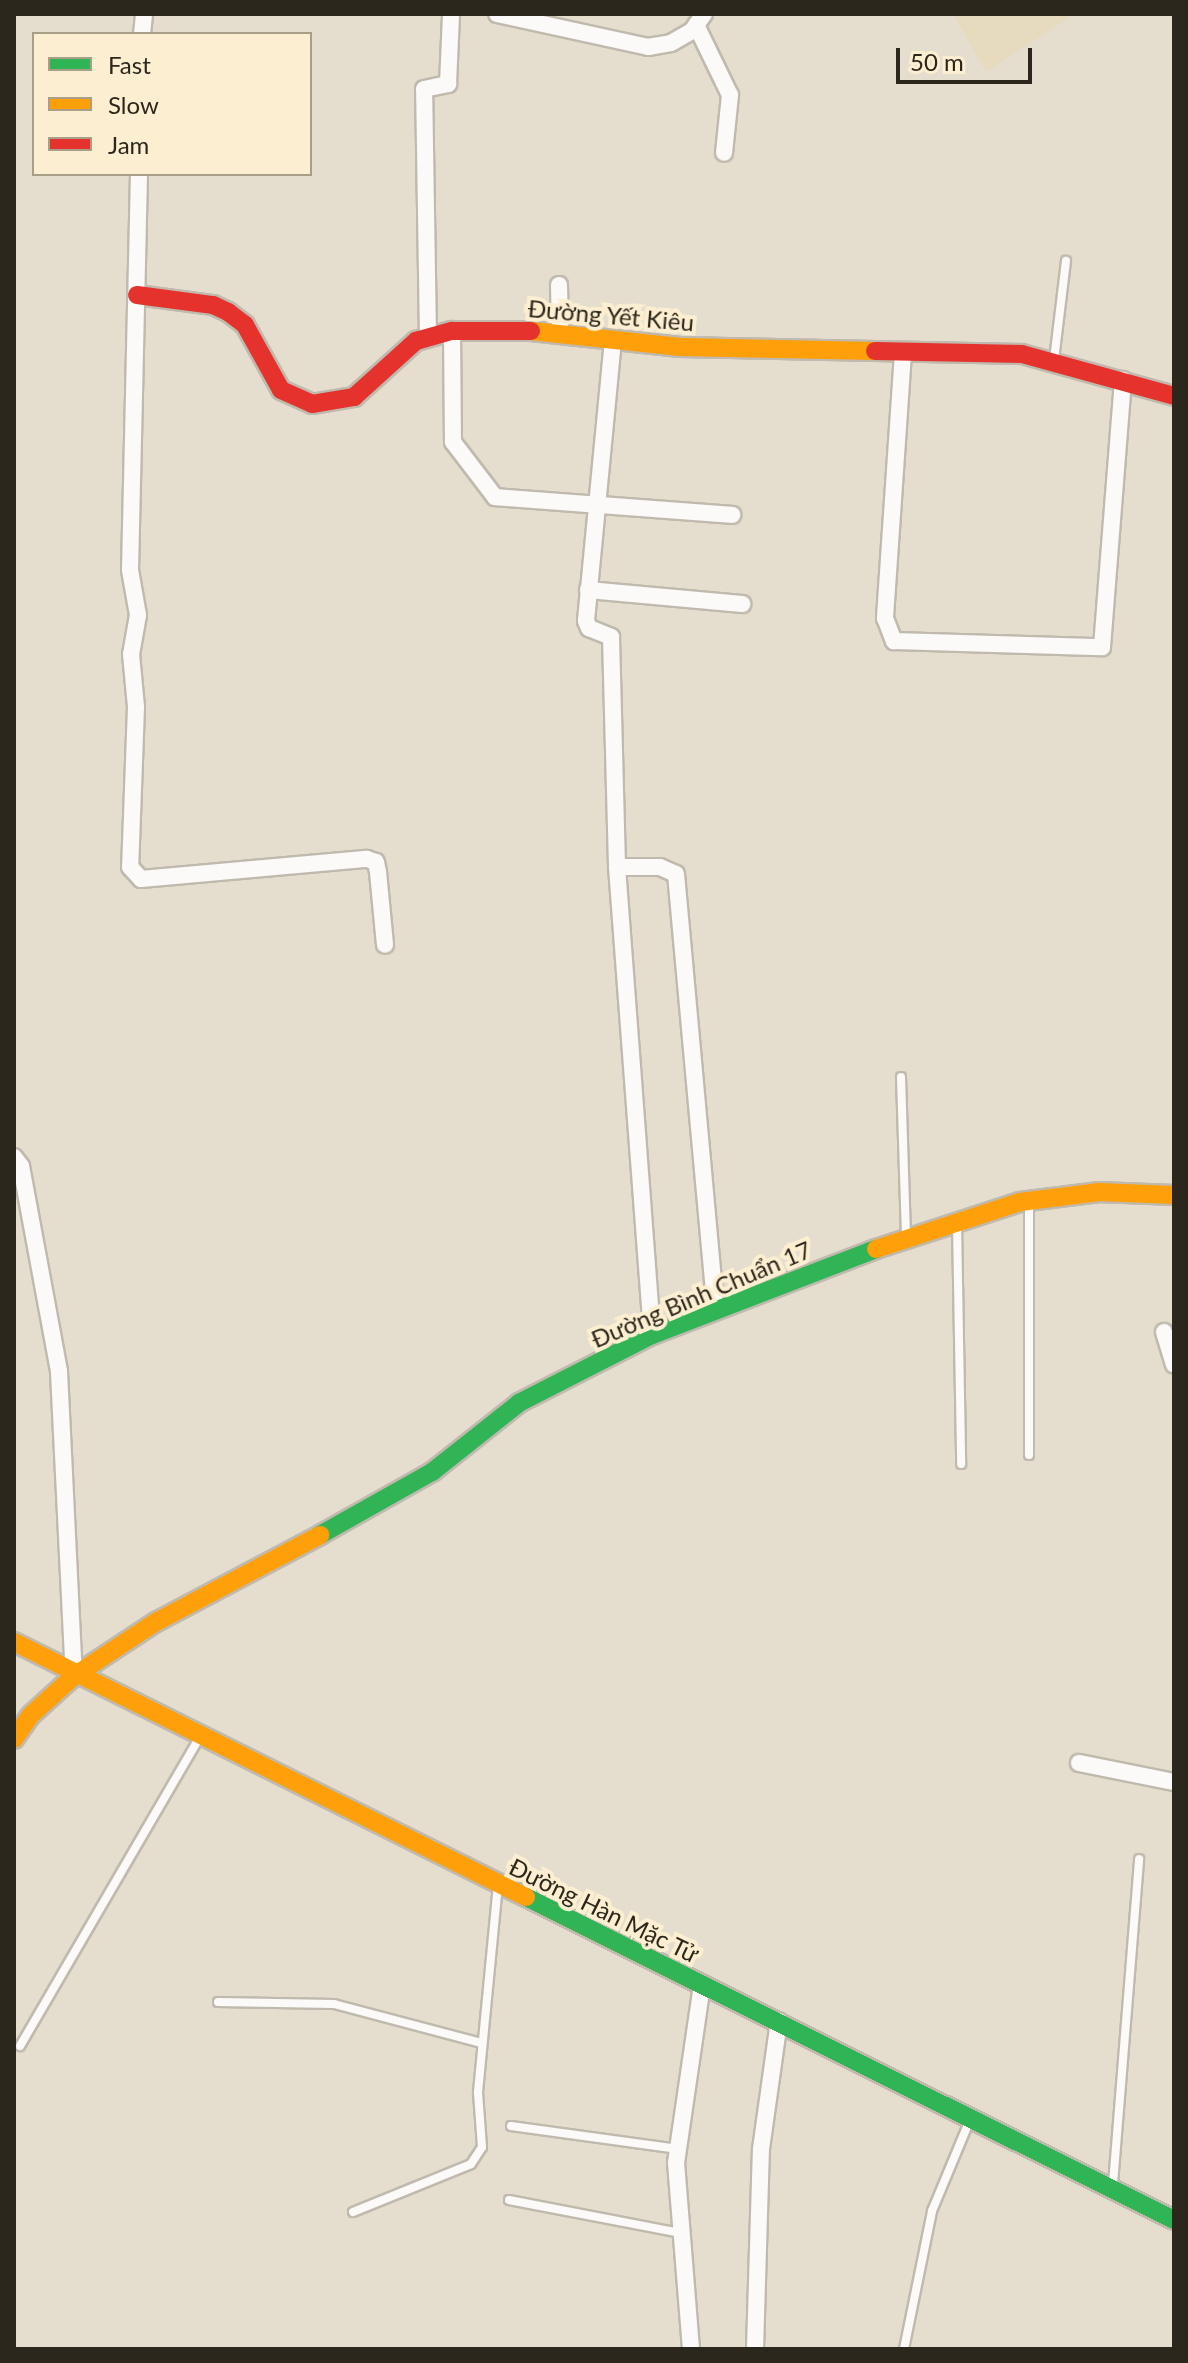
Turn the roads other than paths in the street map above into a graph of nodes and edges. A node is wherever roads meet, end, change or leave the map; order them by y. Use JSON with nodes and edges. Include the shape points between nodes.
{"nodes":[{"id":1,"x":451,"y":14,"type":"edge"},
{"id":2,"x":497,"y":14,"type":"edge"},
{"id":3,"x":700,"y":20,"type":"edge"},
{"id":4,"x":724,"y":153,"type":"dead end"},
{"id":5,"x":139,"y":176,"type":"edge"},
{"id":6,"x":1066,"y":261,"type":"dead end"},
{"id":7,"x":559,"y":285,"type":"dead end"},
{"id":8,"x":137,"y":295,"type":"junction"},
{"id":9,"x":452,"y":331,"type":"junction"},
{"id":10,"x":560,"y":331,"type":"junction"},
{"id":11,"x":428,"y":338,"type":"junction"},
{"id":12,"x":613,"y":340,"type":"junction"},
{"id":13,"x":903,"y":353,"type":"junction"},
{"id":14,"x":1054,"y":361,"type":"junction"},
{"id":15,"x":1123,"y":380,"type":"junction"},
{"id":16,"x":1174,"y":396,"type":"edge"},
{"id":17,"x":595,"y":503,"type":"junction"},
{"id":18,"x":732,"y":515,"type":"dead end"},
{"id":19,"x":588,"y":590,"type":"junction"},
{"id":20,"x":742,"y":604,"type":"dead end"},
{"id":21,"x":617,"y":867,"type":"junction"},
{"id":22,"x":385,"y":945,"type":"dead end"},
{"id":23,"x":901,"y":1077,"type":"dead end"},
{"id":24,"x":14,"y":1157,"type":"edge"},
{"id":25,"x":1174,"y":1195,"type":"edge"},
{"id":26,"x":1029,"y":1201,"type":"junction"},
{"id":27,"x":956,"y":1220,"type":"junction"},
{"id":28,"x":906,"y":1238,"type":"junction"},
{"id":29,"x":716,"y":1310,"type":"junction"},
{"id":30,"x":1164,"y":1332,"type":"dead end"},
{"id":31,"x":652,"y":1335,"type":"junction"},
{"id":32,"x":1174,"y":1365,"type":"edge"},
{"id":33,"x":1029,"y":1455,"type":"dead end"},
{"id":34,"x":961,"y":1464,"type":"dead end"},
{"id":35,"x":14,"y":1642,"type":"edge"},
{"id":36,"x":74,"y":1676,"type":"junction"},
{"id":37,"x":199,"y":1737,"type":"junction"},
{"id":38,"x":14,"y":1739,"type":"edge"},
{"id":39,"x":1079,"y":1763,"type":"dead end"},
{"id":40,"x":1174,"y":1782,"type":"edge"},
{"id":41,"x":1139,"y":1859,"type":"dead end"},
{"id":42,"x":498,"y":1884,"type":"junction"},
{"id":43,"x":702,"y":1984,"type":"junction"},
{"id":44,"x":218,"y":2002,"type":"dead end"},
{"id":45,"x":779,"y":2021,"type":"junction"},
{"id":46,"x":482,"y":2043,"type":"junction"},
{"id":47,"x":20,"y":2046,"type":"dead end"},
{"id":48,"x":971,"y":2118,"type":"junction"},
{"id":49,"x":511,"y":2126,"type":"dead end"},
{"id":50,"x":678,"y":2149,"type":"junction"},
{"id":51,"x":1113,"y":2189,"type":"junction"},
{"id":52,"x":509,"y":2200,"type":"dead end"},
{"id":53,"x":353,"y":2212,"type":"dead end"},
{"id":54,"x":1174,"y":2220,"type":"edge"},
{"id":55,"x":680,"y":2233,"type":"junction"},
{"id":56,"x":691,"y":2349,"type":"edge"},
{"id":57,"x":755,"y":2349,"type":"edge"},
{"id":58,"x":904,"y":2349,"type":"edge"}],
"edges":[{"from":1,"to":11,"type":"street","via":[[448,84],[424,89]]},
{"from":2,"to":3,"type":"street","via":[[648,47],[671,43]]},
{"from":3,"to":4,"type":"street","via":[[730,95]]},
{"from":5,"to":8,"type":"street"},
{"from":6,"to":14,"type":"lane"},
{"from":7,"to":10,"type":"street"},
{"from":8,"to":11,"type":"street","name":"Đường Yết Kiêu","via":[[213,305],[228,312],[245,325],[281,390],[312,404],[354,397],[399,354]]},
{"from":8,"to":22,"type":"street","via":[[130,585],[138,615],[131,654],[136,707],[130,867],[141,879],[367,859],[376,862]]},
{"from":9,"to":10,"type":"street","name":"Đường Yết Kiêu"},
{"from":9,"to":11,"type":"street","name":"Đường Yết Kiêu"},
{"from":9,"to":17,"type":"street","via":[[453,442],[495,497]]},
{"from":10,"to":12,"type":"street","name":"Đường Yết Kiêu"},
{"from":12,"to":13,"type":"street","name":"Đường Yết Kiêu"},
{"from":12,"to":17,"type":"street"},
{"from":13,"to":14,"type":"street","name":"Đường Yết Kiêu","via":[[1022,354]]},
{"from":13,"to":15,"type":"street","via":[[885,618],[894,641],[1102,647]]},
{"from":14,"to":15,"type":"street","name":"Đường Yết Kiêu"},
{"from":15,"to":16,"type":"street","name":"Đường Yết Kiêu"},
{"from":17,"to":18,"type":"street"},
{"from":17,"to":19,"type":"street"},
{"from":19,"to":20,"type":"street"},
{"from":19,"to":21,"type":"street","via":[[589,628],[611,637]]},
{"from":21,"to":29,"type":"street","via":[[660,867],[676,874]]},
{"from":21,"to":31,"type":"street"},
{"from":23,"to":28,"type":"lane"},
{"from":24,"to":36,"type":"street","via":[[21,1166],[59,1372]]},
{"from":25,"to":26,"type":"street","name":"Đường Bình Chuẩn 17","via":[[1099,1192]]},
{"from":26,"to":27,"type":"street","name":"Đường Bình Chuẩn 17"},
{"from":26,"to":33,"type":"lane"},
{"from":27,"to":28,"type":"street","name":"Đường Bình Chuẩn 17"},
{"from":27,"to":34,"type":"lane"},
{"from":28,"to":29,"type":"street","name":"Đường Bình Chuẩn 17"},
{"from":29,"to":31,"type":"street","name":"Đường Bình Chuẩn 17"},
{"from":30,"to":32,"type":"street"},
{"from":31,"to":36,"type":"street","name":"Đường Bình Chuẩn 17","via":[[519,1403],[432,1472],[207,1591]]},
{"from":35,"to":36,"type":"street","name":"Đường Hàn Mặc Tử"},
{"from":36,"to":37,"type":"street","name":"Đường Hàn Mặc Tử"},
{"from":36,"to":38,"type":"street","name":"Đường Bình Chuẩn 17","via":[[31,1715]]},
{"from":37,"to":42,"type":"street","name":"Đường Hàn Mặc Tử"},
{"from":37,"to":47,"type":"lane"},
{"from":39,"to":40,"type":"street"},
{"from":41,"to":51,"type":"lane"},
{"from":42,"to":43,"type":"street","name":"Đường Hàn Mặc Tử"},
{"from":42,"to":46,"type":"lane"},
{"from":43,"to":45,"type":"street","name":"Đường Hàn Mặc Tử"},
{"from":43,"to":50,"type":"street"},
{"from":44,"to":46,"type":"lane","via":[[334,2004]]},
{"from":45,"to":48,"type":"street","name":"Đường Hàn Mặc Tử"},
{"from":45,"to":57,"type":"street","via":[[761,2149]]},
{"from":46,"to":53,"type":"lane","via":[[482,2147],[471,2164]]},
{"from":48,"to":51,"type":"street","name":"Đường Hàn Mặc Tử"},
{"from":48,"to":58,"type":"lane","via":[[932,2211]]},
{"from":49,"to":50,"type":"lane"},
{"from":50,"to":55,"type":"street"},
{"from":51,"to":54,"type":"street","name":"Đường Hàn Mặc Tử"},
{"from":52,"to":55,"type":"lane"},
{"from":55,"to":56,"type":"street"}]}
